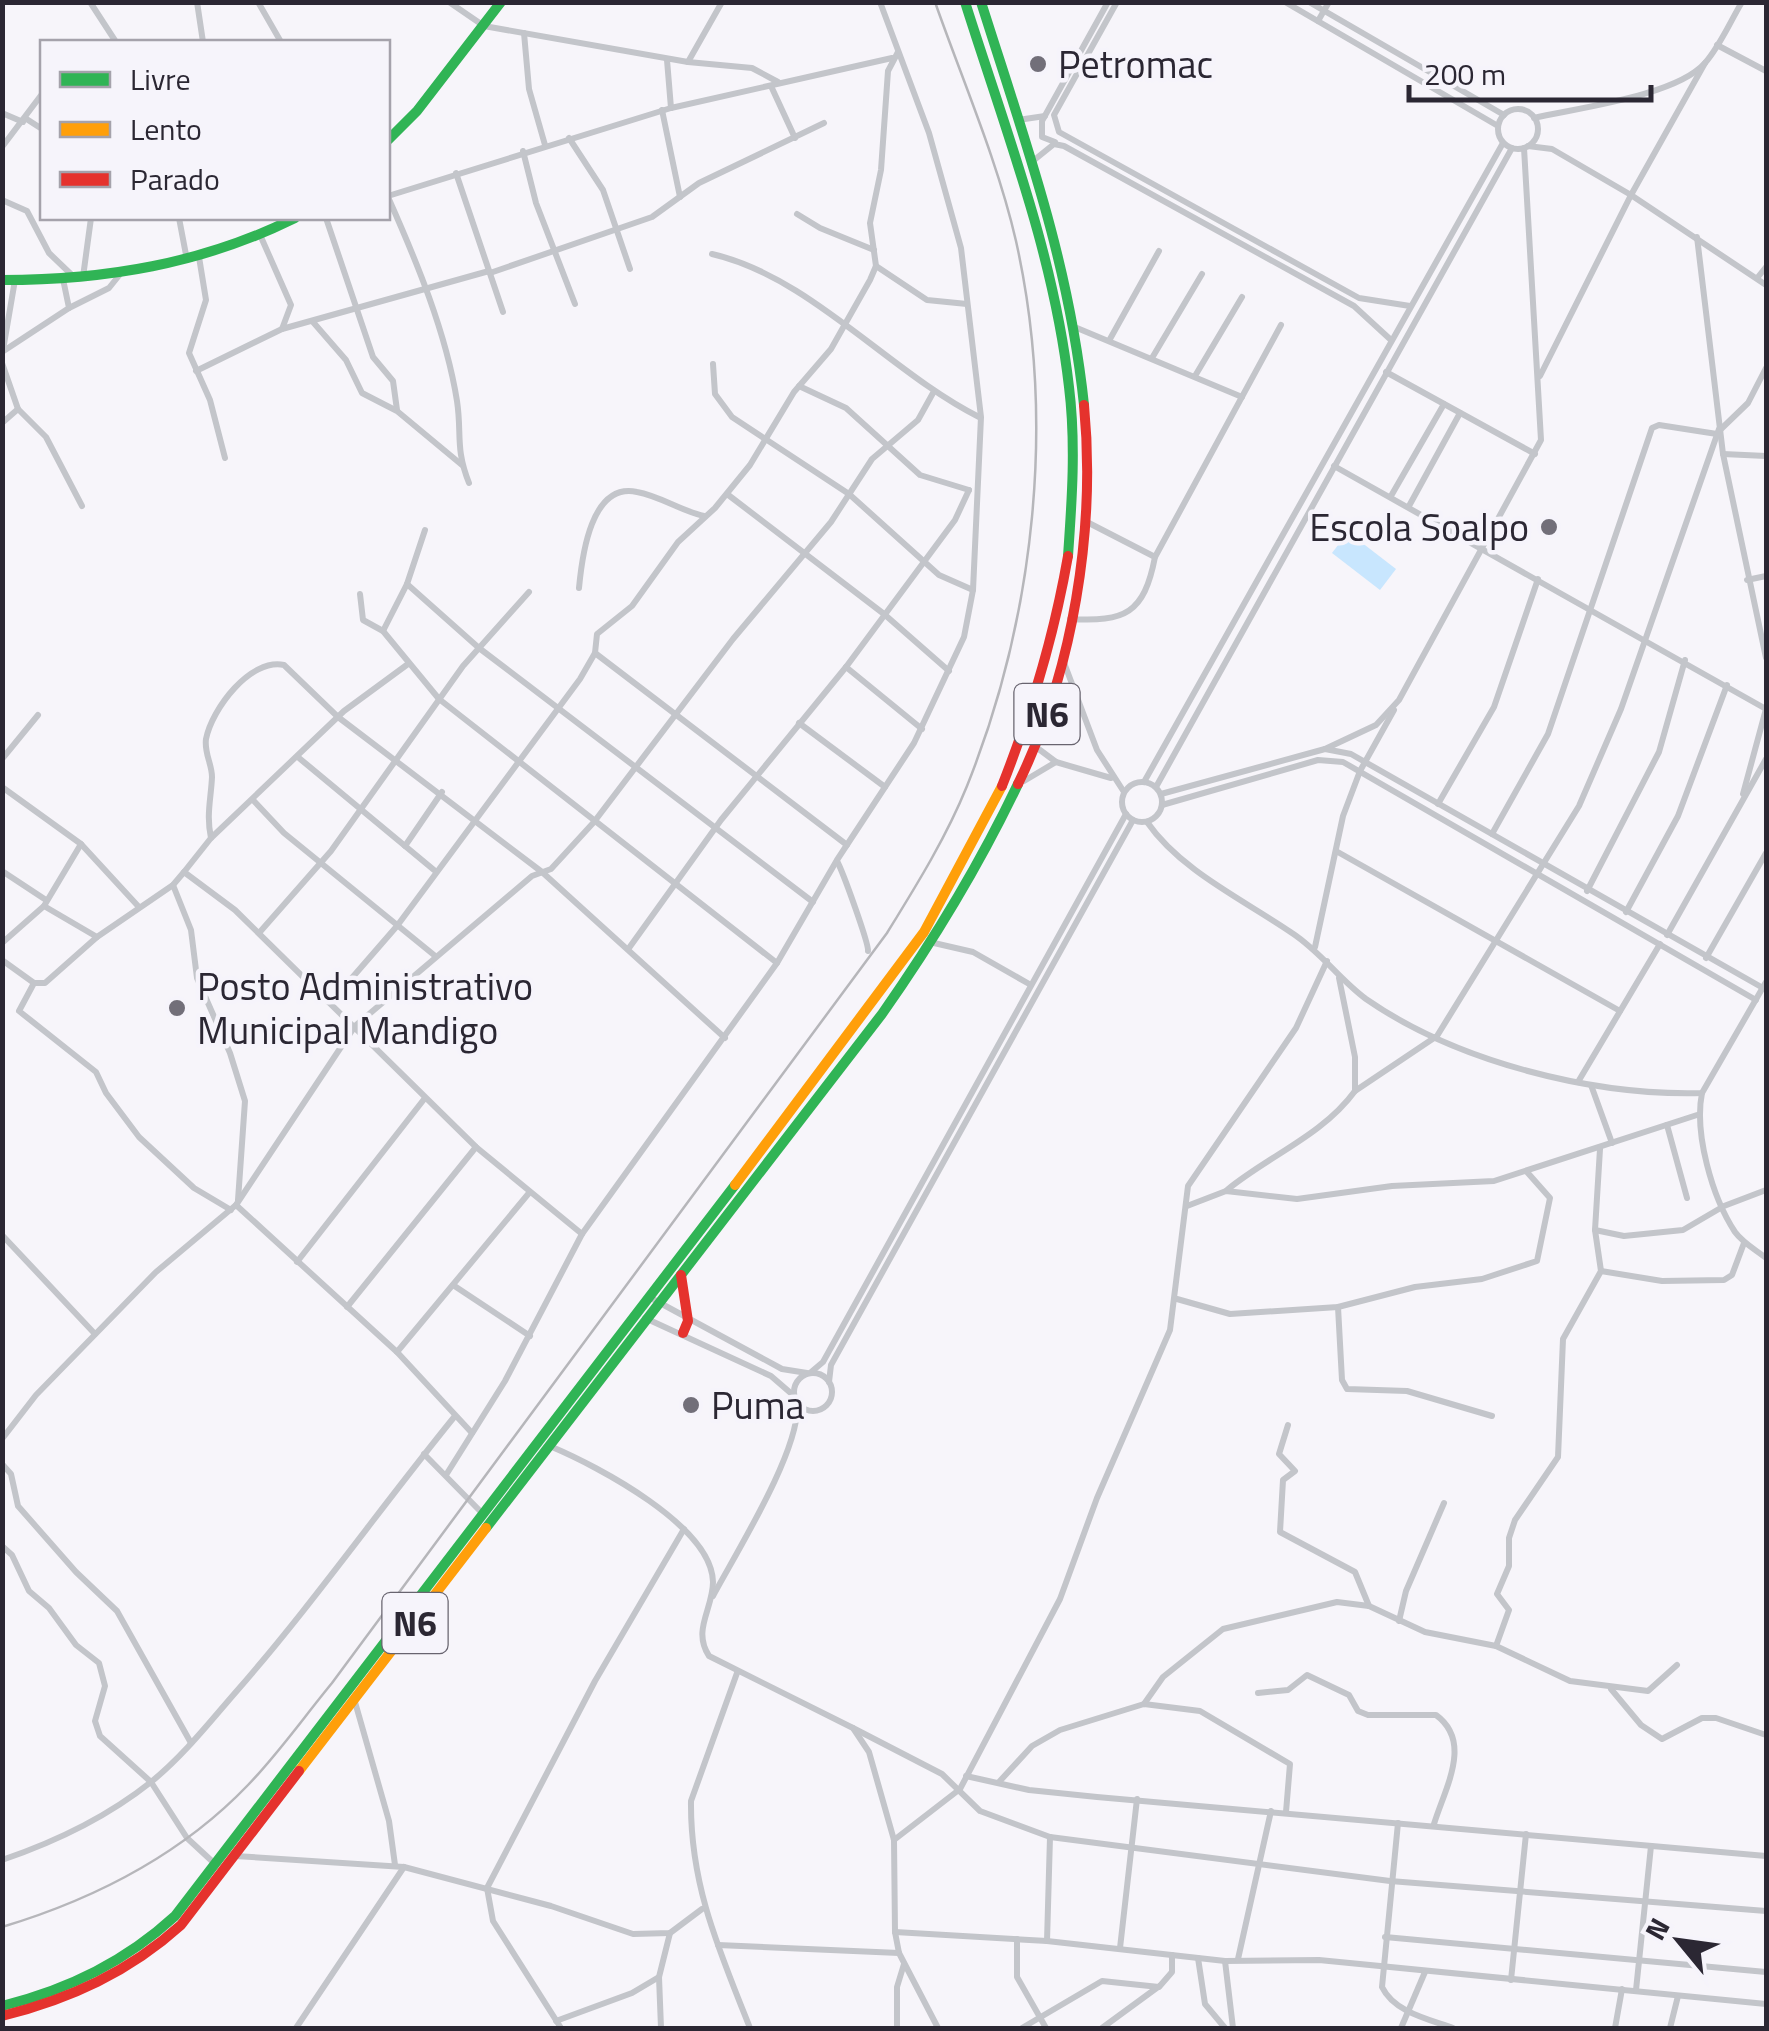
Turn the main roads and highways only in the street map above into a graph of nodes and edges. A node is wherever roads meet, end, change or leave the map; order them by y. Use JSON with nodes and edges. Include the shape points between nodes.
{"nodes":[{"id":1,"x":501,"y":2,"type":"edge"},
{"id":2,"x":964,"y":2,"type":"edge"},
{"id":3,"x":981,"y":2,"type":"edge"},
{"id":4,"x":390,"y":137,"type":"edge"},
{"id":5,"x":292,"y":220,"type":"edge"},
{"id":6,"x":9,"y":280,"type":"edge"},
{"id":7,"x":681,"y":1275,"type":"junction"},
{"id":8,"x":655,"y":1299,"type":"junction"},
{"id":9,"x":642,"y":1317,"type":"junction"},
{"id":10,"x":682,"y":1333,"type":"road end"},
{"id":11,"x":2,"y":2006,"type":"edge"},
{"id":12,"x":2,"y":2016,"type":"edge"}],
"edges":[{"from":1,"to":4,"type":"main road"},
{"from":2,"to":8,"type":"main road","number":"N6","via":[[1044,259],[1070,391],[1072,490],[1055,628],[1000,797],[944,904]]},
{"from":3,"to":7,"type":"main road","number":"N6","via":[[1052,226],[1076,327],[1086,438],[1084,520],[1063,658],[1036,748],[972,883],[934,943]]},
{"from":5,"to":6,"type":"main road","via":[[193,259],[74,278]]},
{"from":7,"to":8,"type":"main road","number":"N6"},
{"from":7,"to":10,"type":"main road","via":[[687,1315]]},
{"from":8,"to":9,"type":"main road","number":"N6"},
{"from":9,"to":11,"type":"main road","number":"N6","via":[[175,1916],[138,1949],[78,1982]]},
{"from":9,"to":12,"type":"main road","number":"N6","via":[[552,1447],[181,1924],[152,1950],[83,1990]]}]}
